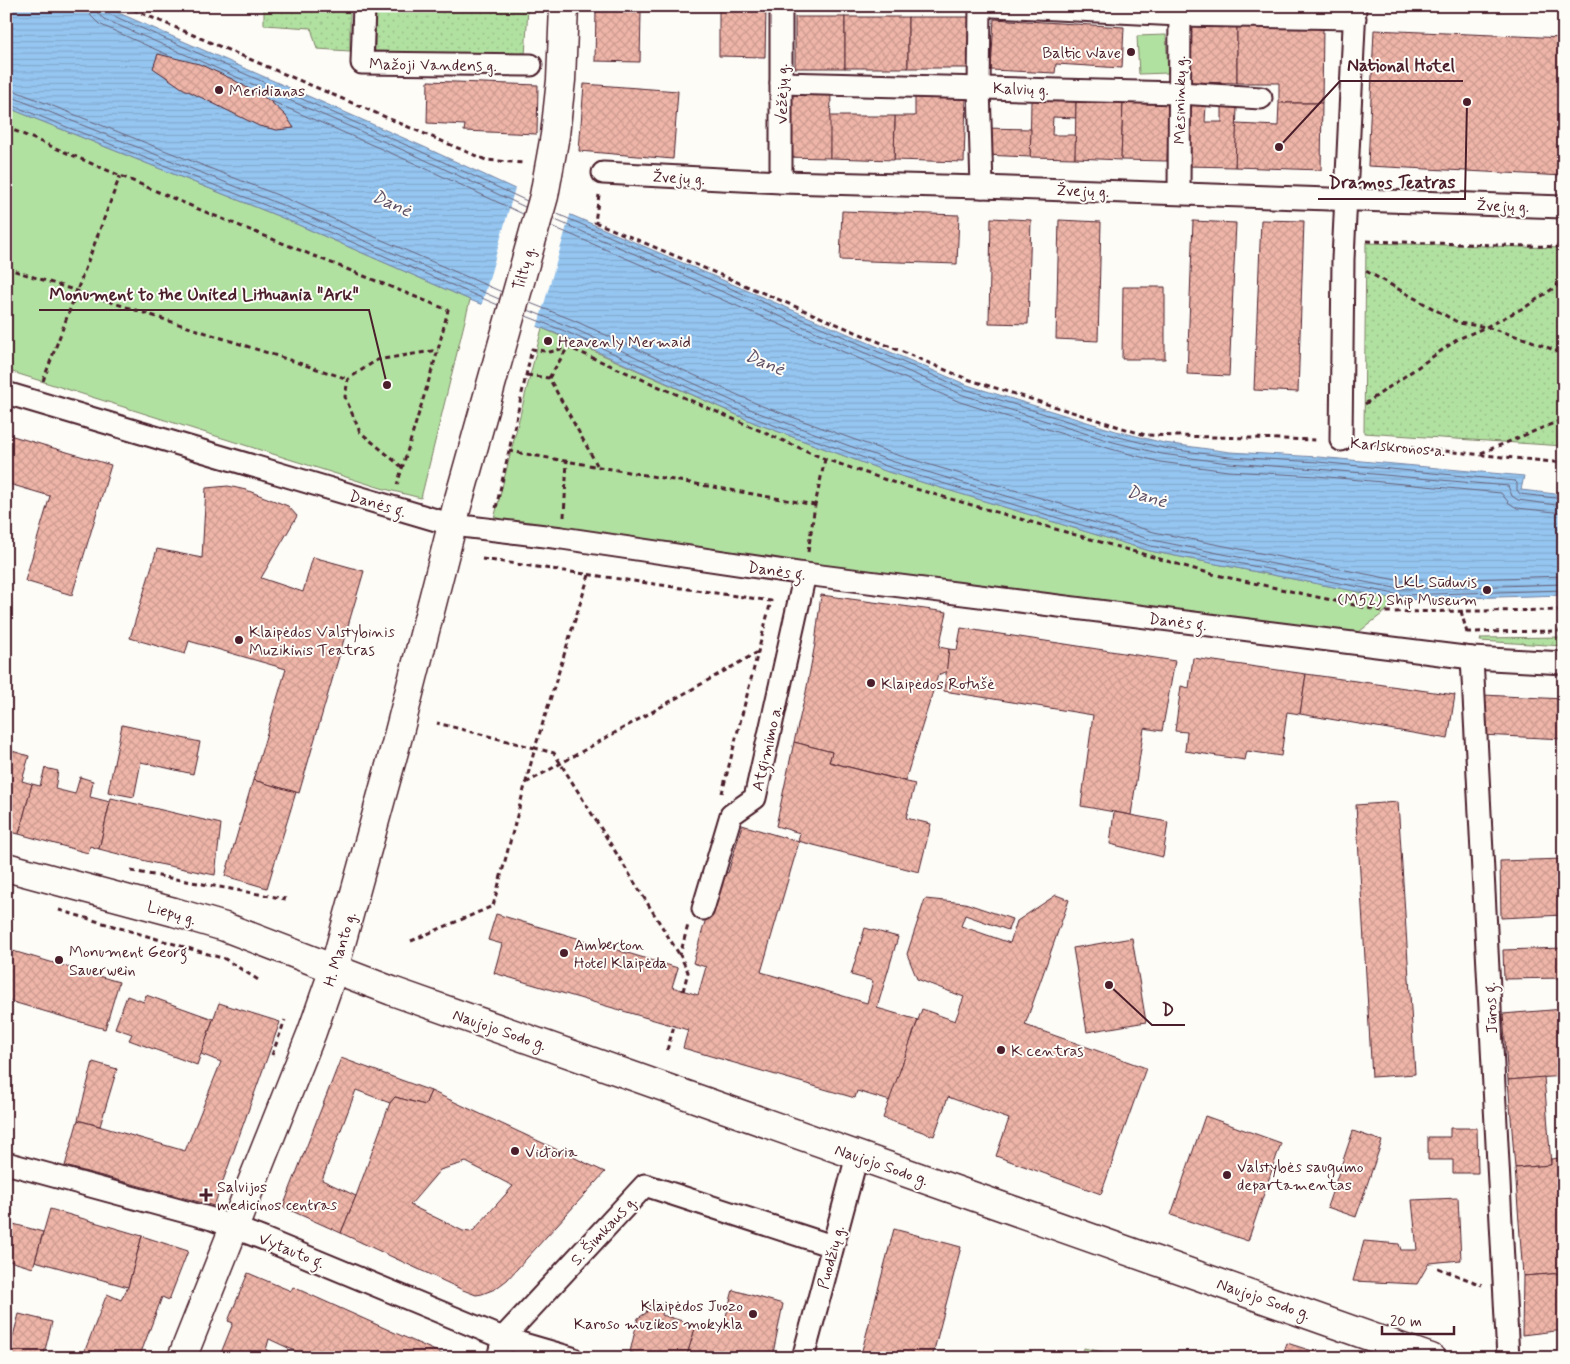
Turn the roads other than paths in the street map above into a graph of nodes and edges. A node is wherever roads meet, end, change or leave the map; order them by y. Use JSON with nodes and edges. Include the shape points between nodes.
{"nodes":[{"id":1,"x":364,"y":6,"type":"edge"},
{"id":2,"x":564,"y":6,"type":"edge"},
{"id":3,"x":781,"y":6,"type":"edge"},
{"id":4,"x":980,"y":6,"type":"edge"},
{"id":5,"x":993,"y":6,"type":"edge"},
{"id":6,"x":1180,"y":11,"type":"edge"},
{"id":7,"x":1355,"y":12,"type":"edge"},
{"id":8,"x":531,"y":65,"type":"dead end"},
{"id":9,"x":781,"y":83,"type":"junction"},
{"id":10,"x":979,"y":87,"type":"junction"},
{"id":11,"x":1178,"y":93,"type":"junction"},
{"id":12,"x":1261,"y":98,"type":"dead end"},
{"id":13,"x":603,"y":173,"type":"road end"},
{"id":14,"x":782,"y":182,"type":"junction"},
{"id":15,"x":982,"y":187,"type":"junction"},
{"id":16,"x":1179,"y":194,"type":"junction"},
{"id":17,"x":1346,"y":200,"type":"junction"},
{"id":18,"x":1564,"y":207,"type":"edge"},
{"id":19,"x":6,"y":393,"type":"edge"},
{"id":20,"x":1341,"y":440,"type":"road end"},
{"id":21,"x":453,"y":525,"type":"junction"},
{"id":22,"x":805,"y":574,"type":"junction"},
{"id":23,"x":1472,"y":658,"type":"junction"},
{"id":24,"x":1564,"y":663,"type":"edge"},
{"id":25,"x":6,"y":867,"type":"edge"},
{"id":26,"x":696,"y":915,"type":"road end"},
{"id":27,"x":334,"y":969,"type":"junction"},
{"id":28,"x":857,"y":1156,"type":"junction"},
{"id":29,"x":6,"y":1163,"type":"edge"},
{"id":30,"x":236,"y":1227,"type":"junction"},
{"id":31,"x":832,"y":1246,"type":"junction"},
{"id":32,"x":500,"y":1348,"type":"edge"},
{"id":33,"x":182,"y":1358,"type":"edge"},
{"id":34,"x":572,"y":1358,"type":"edge"},
{"id":35,"x":803,"y":1358,"type":"edge"},
{"id":36,"x":1431,"y":1358,"type":"edge"},
{"id":37,"x":1508,"y":1358,"type":"edge"}],
"edges":[{"from":1,"to":8,"type":"street","name":"Mažoji Vandens g.","via":[[362,63]]},
{"from":2,"to":21,"type":"main road","name":"Tiltų g.","via":[[561,80],[544,196]]},
{"from":3,"to":9,"type":"street","name":"Vežėjų g."},
{"from":4,"to":10,"type":"street"},
{"from":5,"to":6,"type":"street"},
{"from":6,"to":7,"type":"street"},
{"from":6,"to":11,"type":"street","name":"Mėsininkų g."},
{"from":7,"to":17,"type":"street","name":"Karlskronos a."},
{"from":9,"to":10,"type":"street","name":"Kalvių g."},
{"from":9,"to":14,"type":"street","name":"Vežėjų g."},
{"from":10,"to":11,"type":"street","name":"Kalvių g."},
{"from":10,"to":15,"type":"street"},
{"from":11,"to":12,"type":"street","name":"Kalvių g."},
{"from":11,"to":16,"type":"street","name":"Mėsininkų g."},
{"from":13,"to":14,"type":"street","name":"Žvejų g."},
{"from":14,"to":15,"type":"street","name":"Žvejų g."},
{"from":15,"to":16,"type":"street","name":"Žvejų g."},
{"from":16,"to":17,"type":"street","name":"Žvejų g."},
{"from":17,"to":18,"type":"street","name":"Žvejų g."},
{"from":17,"to":20,"type":"street","name":"Karlskronos a."},
{"from":19,"to":21,"type":"street","name":"Danės g."},
{"from":21,"to":22,"type":"street","name":"Danės g."},
{"from":21,"to":27,"type":"main road","name":"H. Manto g."},
{"from":22,"to":23,"type":"street","name":"Danės g."},
{"from":22,"to":26,"type":"street","name":"Atgimimo a.","via":[[755,798],[731,815]]},
{"from":23,"to":24,"type":"street","name":"Danės g."},
{"from":23,"to":37,"type":"street","name":"Jūros g."},
{"from":25,"to":27,"type":"main road","name":"Liepų g.","via":[[224,927]]},
{"from":27,"to":28,"type":"main road","name":"Naujojo Sodo g."},
{"from":27,"to":30,"type":"main road","name":"H. Manto g."},
{"from":28,"to":31,"type":"street","name":"Puodžių g."},
{"from":28,"to":36,"type":"main road","name":"Naujojo Sodo g."},
{"from":29,"to":30,"type":"street","name":"Vytauto g."},
{"from":30,"to":32,"type":"street","name":"Vytauto g."},
{"from":30,"to":33,"type":"main road","name":"H. Manto g."},
{"from":31,"to":32,"type":"street","name":"S. Šimkaus g.","via":[[645,1185]]},
{"from":31,"to":35,"type":"street","name":"Puodžių g."},
{"from":32,"to":34,"type":"street","name":"Vytauto g."}]}
